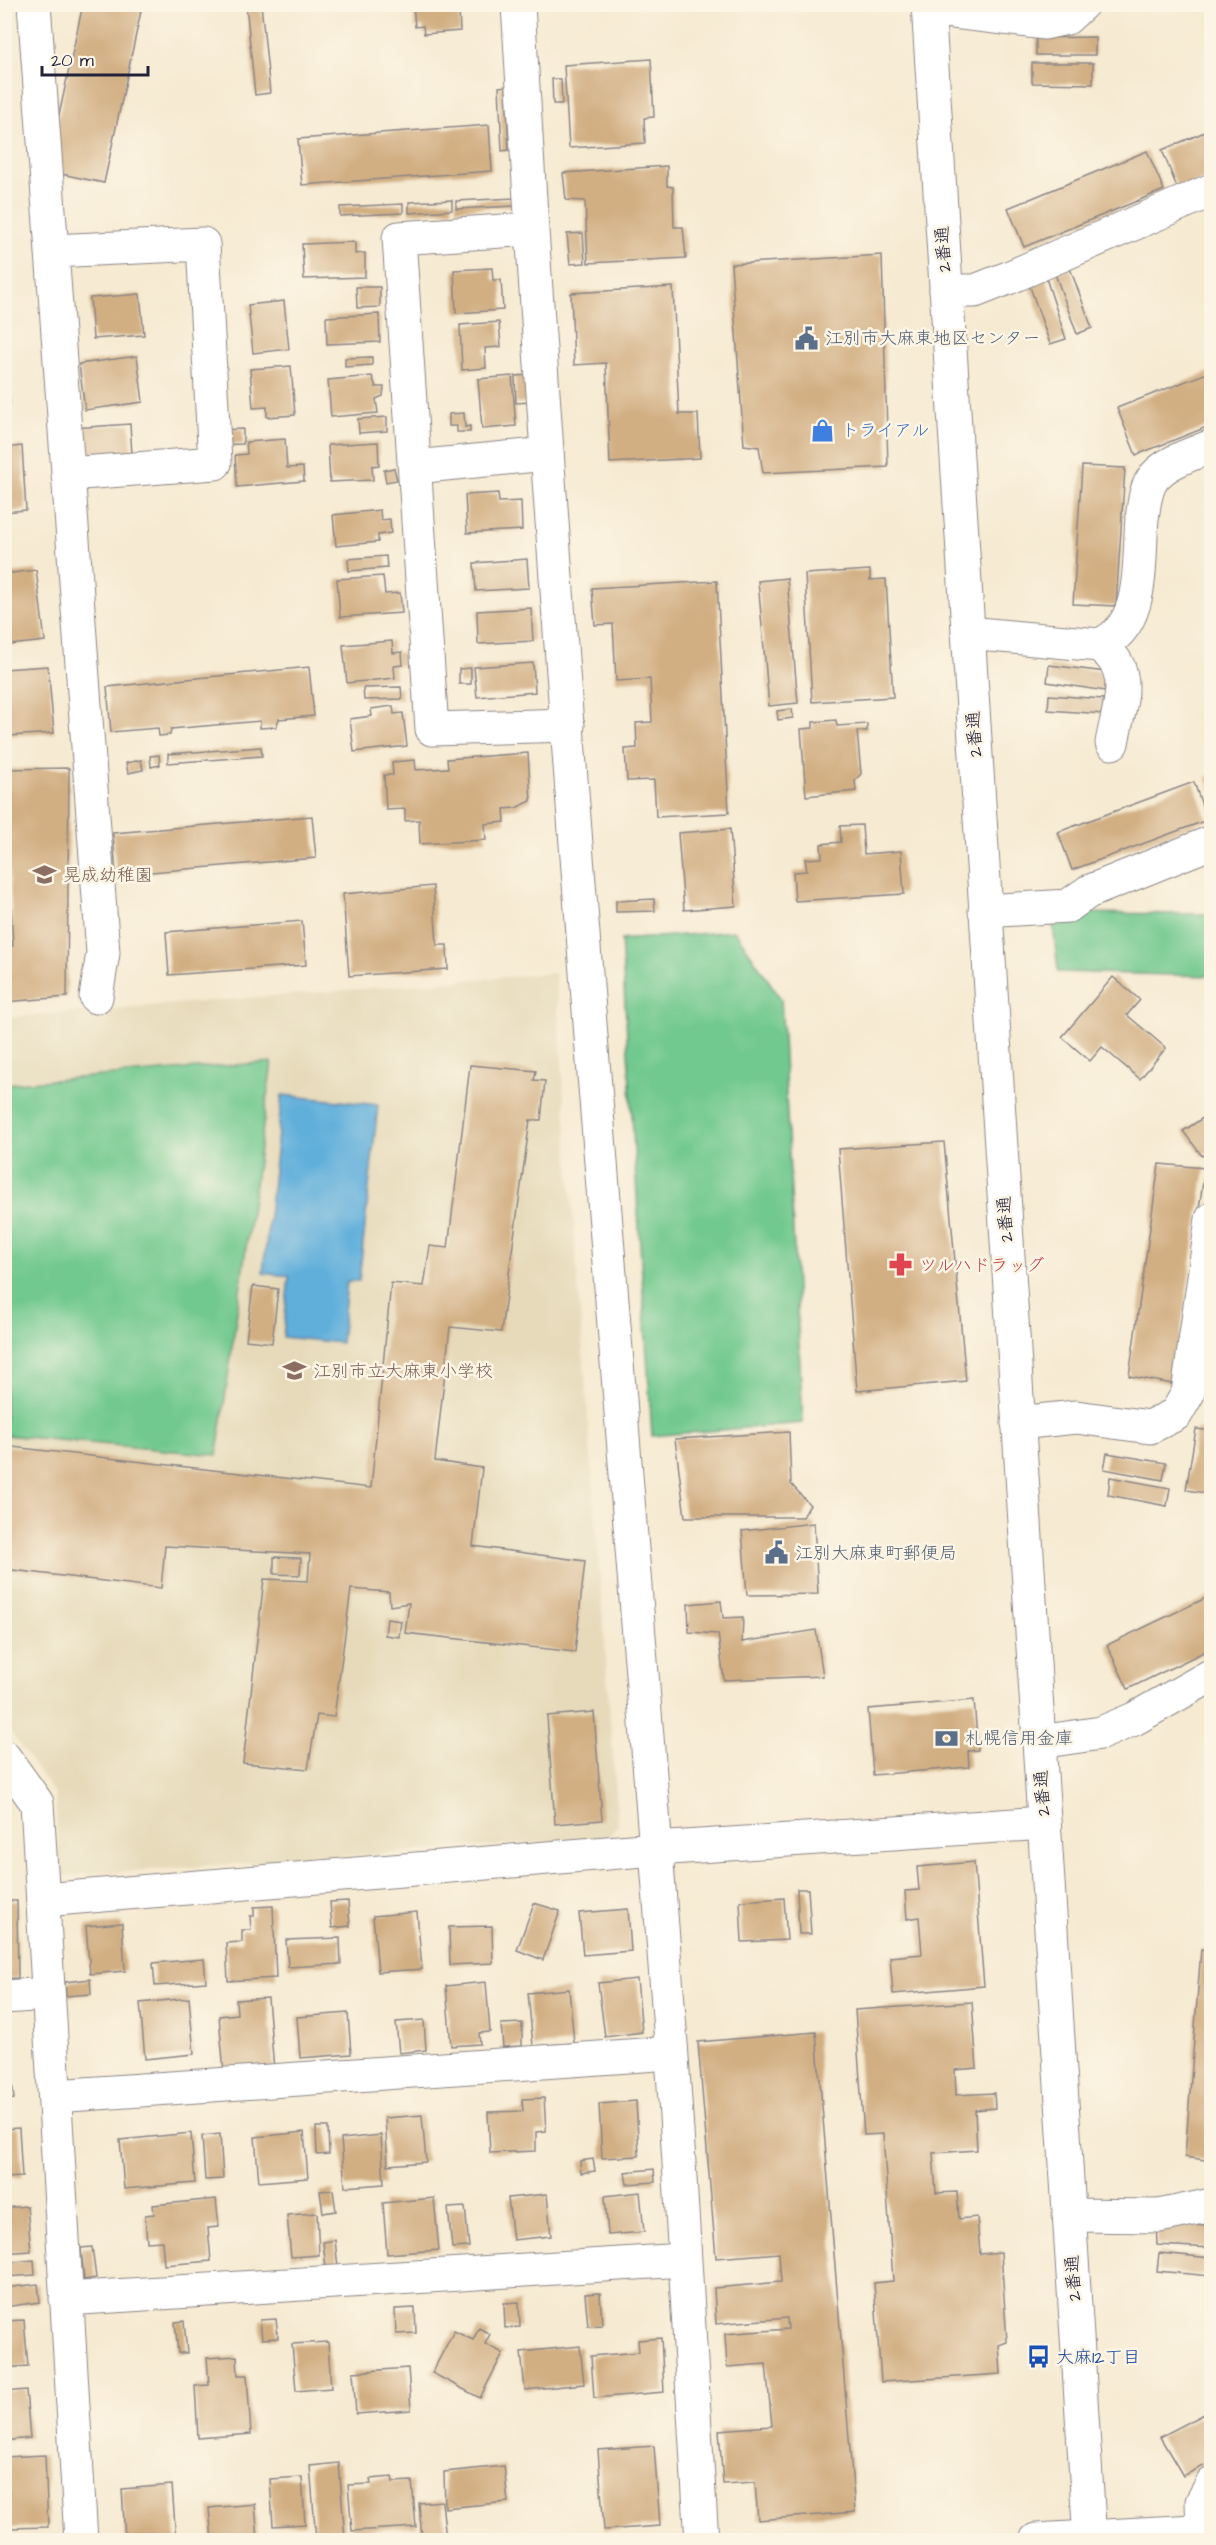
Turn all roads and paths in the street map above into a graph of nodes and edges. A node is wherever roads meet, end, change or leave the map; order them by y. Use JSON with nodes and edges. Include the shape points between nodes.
{"nodes":[{"id":1,"x":34,"y":4,"type":"edge"},
{"id":2,"x":518,"y":4,"type":"edge"},
{"id":3,"x":1082,"y":4,"type":"edge"},
{"id":4,"x":928,"y":7,"type":"edge"},
{"id":5,"x":1212,"y":190,"type":"edge"},
{"id":6,"x":531,"y":229,"type":"junction"},
{"id":7,"x":52,"y":251,"type":"junction"},
{"id":8,"x":946,"y":291,"type":"junction"},
{"id":9,"x":1212,"y":446,"type":"edge"},
{"id":10,"x":548,"y":454,"type":"junction"},
{"id":11,"x":415,"y":466,"type":"junction"},
{"id":12,"x":68,"y":474,"type":"junction"},
{"id":13,"x":968,"y":633,"type":"junction"},
{"id":14,"x":1098,"y":645,"type":"junction"},
{"id":15,"x":568,"y":725,"type":"junction"},
{"id":16,"x":1112,"y":742,"type":"dead end"},
{"id":17,"x":1212,"y":842,"type":"edge"},
{"id":18,"x":986,"y":911,"type":"junction"},
{"id":19,"x":96,"y":997,"type":"dead end"},
{"id":20,"x":1212,"y":1219,"type":"edge"},
{"id":21,"x":1018,"y":1423,"type":"junction"},
{"id":22,"x":1212,"y":1675,"type":"edge"},
{"id":23,"x":1039,"y":1742,"type":"junction"},
{"id":24,"x":4,"y":1757,"type":"edge"},
{"id":25,"x":1044,"y":1823,"type":"junction"},
{"id":26,"x":655,"y":1849,"type":"junction"},
{"id":27,"x":43,"y":1900,"type":"junction"},
{"id":28,"x":48,"y":1995,"type":"junction"},
{"id":29,"x":4,"y":1997,"type":"edge"},
{"id":30,"x":671,"y":2053,"type":"junction"},
{"id":31,"x":55,"y":2096,"type":"junction"},
{"id":32,"x":1212,"y":2205,"type":"edge"},
{"id":33,"x":1069,"y":2215,"type":"junction"},
{"id":34,"x":683,"y":2260,"type":"junction"},
{"id":35,"x":66,"y":2299,"type":"junction"},
{"id":36,"x":1212,"y":2484,"type":"edge"},
{"id":37,"x":1207,"y":2530,"type":"edge"},
{"id":38,"x":1089,"y":2539,"type":"edge"},
{"id":39,"x":81,"y":2541,"type":"edge"},
{"id":40,"x":702,"y":2541,"type":"edge"},
{"id":41,"x":1036,"y":2541,"type":"edge"}],
"edges":[{"from":1,"to":7,"type":"street"},
{"from":2,"to":6,"type":"street"},
{"from":3,"to":4,"type":"street","via":[[1067,18],[1045,22]]},
{"from":4,"to":8,"type":"street","name":"2番通"},
{"from":5,"to":8,"type":"street","via":[[975,291]]},
{"from":6,"to":10,"type":"street"},
{"from":6,"to":11,"type":"street","via":[[399,238]]},
{"from":7,"to":12,"type":"street"},
{"from":7,"to":12,"type":"street","via":[[202,244],[215,463]]},
{"from":8,"to":13,"type":"street","name":"2番通"},
{"from":9,"to":14,"type":"street","via":[[1178,460],[1154,476],[1144,499],[1134,607],[1113,639]]},
{"from":10,"to":11,"type":"street"},
{"from":10,"to":15,"type":"street"},
{"from":11,"to":15,"type":"street","via":[[432,729]]},
{"from":12,"to":19,"type":"street","via":[[103,953]]},
{"from":13,"to":14,"type":"street"},
{"from":13,"to":18,"type":"street","name":"2番通"},
{"from":14,"to":16,"type":"street","via":[[1113,654],[1123,673]]},
{"from":15,"to":26,"type":"street"},
{"from":17,"to":18,"type":"street","via":[[1088,892],[1068,906]]},
{"from":18,"to":21,"type":"street","name":"2番通"},
{"from":20,"to":21,"type":"street","via":[[1188,1393],[1176,1414],[1150,1427],[1076,1417]]},
{"from":21,"to":23,"type":"street","name":"2番通"},
{"from":22,"to":23,"type":"street","via":[[1101,1733]]},
{"from":23,"to":25,"type":"street","name":"2番通"},
{"from":24,"to":27,"type":"street","via":[[37,1803]]},
{"from":25,"to":26,"type":"street"},
{"from":25,"to":33,"type":"street","name":"2番通"},
{"from":26,"to":27,"type":"street"},
{"from":26,"to":30,"type":"street"},
{"from":27,"to":28,"type":"street"},
{"from":28,"to":29,"type":"street"},
{"from":28,"to":31,"type":"street"},
{"from":30,"to":31,"type":"street"},
{"from":30,"to":34,"type":"street"},
{"from":31,"to":35,"type":"street"},
{"from":32,"to":33,"type":"street","via":[[1160,2216]]},
{"from":33,"to":38,"type":"street","name":"2番通"},
{"from":34,"to":35,"type":"street"},
{"from":34,"to":40,"type":"street"},
{"from":35,"to":39,"type":"street"},
{"from":36,"to":37,"type":"street","via":[[1202,2502]]},
{"from":37,"to":38,"type":"street"},
{"from":38,"to":41,"type":"street"}]}
